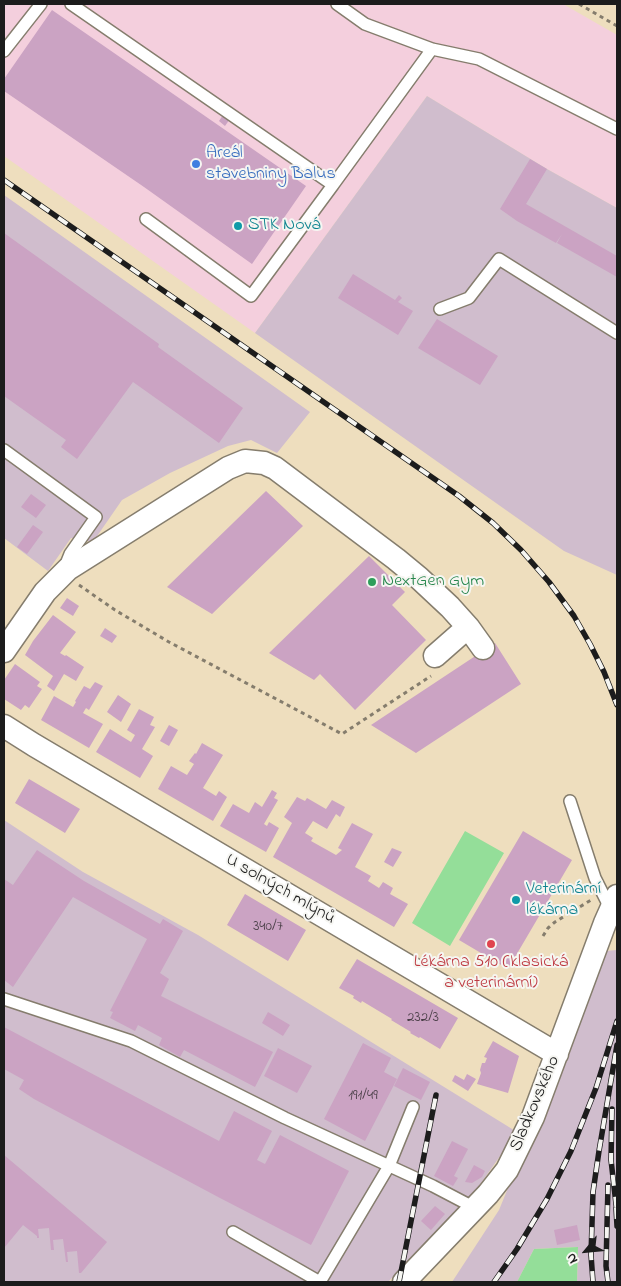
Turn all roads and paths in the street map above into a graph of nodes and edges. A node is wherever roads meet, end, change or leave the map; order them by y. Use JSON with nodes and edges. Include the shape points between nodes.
{"nodes":[{"id":1,"x":41,"y":4,"type":"edge"},
{"id":2,"x":71,"y":4,"type":"edge"},
{"id":3,"x":337,"y":4,"type":"edge"},
{"id":4,"x":579,"y":4,"type":"edge"},
{"id":5,"x":617,"y":26,"type":"edge"},
{"id":6,"x":432,"y":49,"type":"junction"},
{"id":7,"x":4,"y":51,"type":"edge"},
{"id":8,"x":617,"y":129,"type":"edge"},
{"id":9,"x":333,"y":185,"type":"junction"},
{"id":10,"x":146,"y":219,"type":"dead end"},
{"id":11,"x":440,"y":309,"type":"dead end"},
{"id":12,"x":617,"y":333,"type":"edge"},
{"id":13,"x":4,"y":450,"type":"edge"},
{"id":14,"x":56,"y":580,"type":"junction"},
{"id":15,"x":12,"y":623,"type":"edge"},
{"id":16,"x":468,"y":627,"type":"junction"},
{"id":17,"x":483,"y":648,"type":"dead end"},
{"id":18,"x":4,"y":651,"type":"edge"},
{"id":19,"x":433,"y":666,"type":"joint"},
{"id":20,"x":4,"y":726,"type":"edge"},
{"id":21,"x":570,"y":801,"type":"dead end"},
{"id":22,"x":610,"y":900,"type":"edge"},
{"id":23,"x":543,"y":936,"type":"dead end"},
{"id":24,"x":4,"y":999,"type":"edge"},
{"id":25,"x":557,"y":1054,"type":"junction"},
{"id":26,"x":413,"y":1106,"type":"dead end"},
{"id":27,"x":389,"y":1166,"type":"junction"},
{"id":28,"x":475,"y":1208,"type":"junction"},
{"id":29,"x":233,"y":1232,"type":"dead end"},
{"id":30,"x":404,"y":1282,"type":"edge"}],
"edges":[{"from":1,"to":7,"type":"lane"},
{"from":2,"to":9,"type":"lane"},
{"from":3,"to":6,"type":"lane","via":[[365,24]]},
{"from":4,"to":5,"type":"path"},
{"from":6,"to":8,"type":"lane","via":[[479,59]]},
{"from":6,"to":9,"type":"lane"},
{"from":9,"to":10,"type":"lane","via":[[251,296]]},
{"from":11,"to":12,"type":"lane","via":[[469,298],[499,259]]},
{"from":13,"to":14,"type":"lane","via":[[96,517]]},
{"from":14,"to":15,"type":"street"},
{"from":14,"to":16,"type":"street","via":[[79,562],[228,468],[257,462],[287,476],[396,559],[437,594]]},
{"from":14,"to":19,"type":"path","via":[[62,591],[72,581],[169,642],[342,734]]},
{"from":15,"to":18,"type":"street"},
{"from":16,"to":17,"type":"street"},
{"from":16,"to":19,"type":"street"},
{"from":20,"to":25,"type":"street","name":"U solných mlýnů"},
{"from":21,"to":22,"type":"lane","via":[[595,878]]},
{"from":22,"to":23,"type":"path","via":[[555,922]]},
{"from":22,"to":25,"type":"street","name":"Sladkovského"},
{"from":24,"to":27,"type":"lane","via":[[131,1041]]},
{"from":25,"to":28,"type":"street","name":"Sladkovského","via":[[533,1118],[507,1170]]},
{"from":26,"to":27,"type":"lane"},
{"from":27,"to":28,"type":"lane"},
{"from":27,"to":29,"type":"lane","via":[[320,1282]]},
{"from":28,"to":30,"type":"street","name":"Sladkovského"}]}
